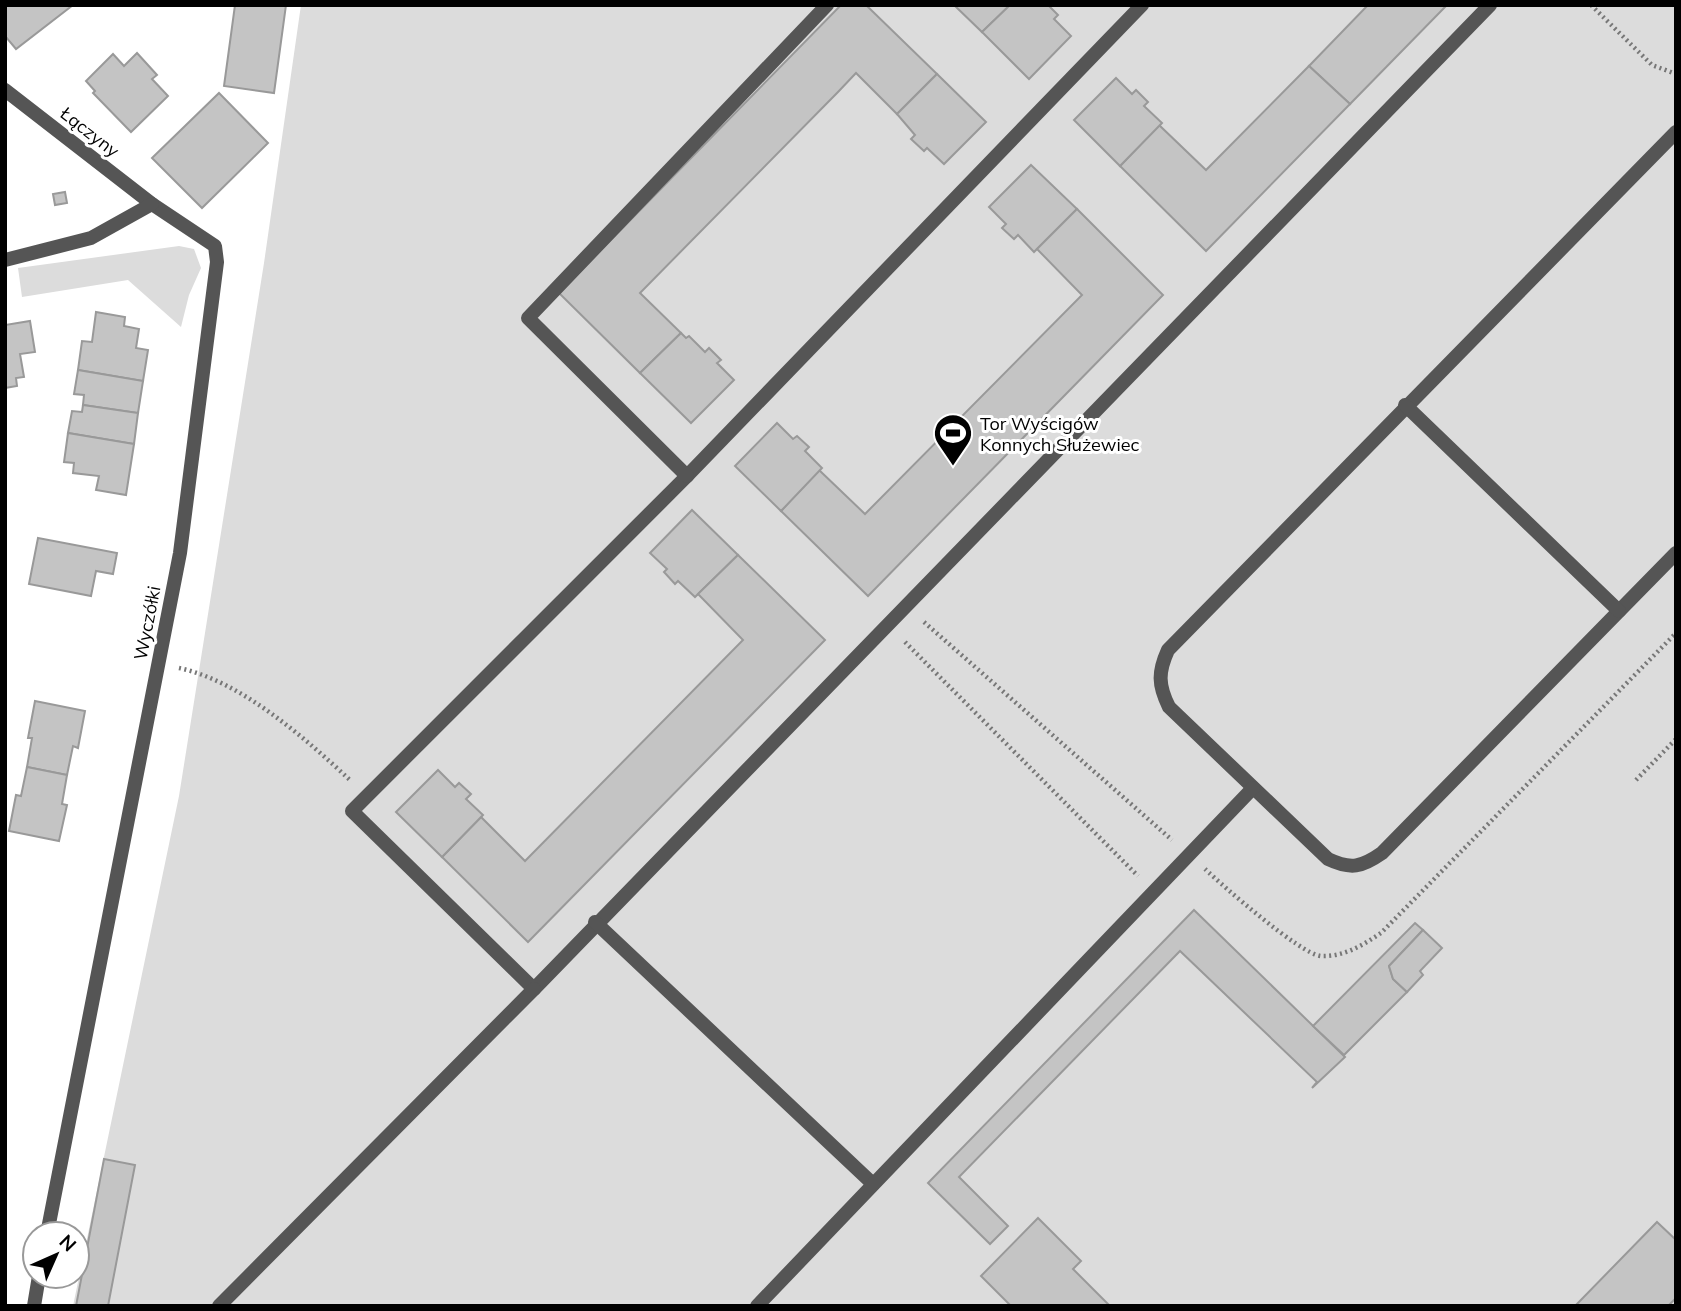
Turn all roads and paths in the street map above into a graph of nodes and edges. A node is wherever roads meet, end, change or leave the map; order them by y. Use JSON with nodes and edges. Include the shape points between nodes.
{"nodes":[{"id":1,"x":827,"y":5,"type":"edge"},
{"id":2,"x":1142,"y":5,"type":"edge"},
{"id":3,"x":1490,"y":5,"type":"edge"},
{"id":4,"x":1591,"y":5,"type":"edge"},
{"id":5,"x":1676,"y":74,"type":"edge"},
{"id":6,"x":5,"y":90,"type":"edge"},
{"id":7,"x":1676,"y":132,"type":"edge"},
{"id":8,"x":152,"y":204,"type":"junction"},
{"id":9,"x":5,"y":260,"type":"edge"},
{"id":10,"x":1405,"y":405,"type":"junction"},
{"id":11,"x":687,"y":476,"type":"junction"},
{"id":12,"x":1676,"y":553,"type":"edge"},
{"id":13,"x":905,"y":605,"type":"junction"},
{"id":14,"x":1619,"y":611,"type":"junction"},
{"id":15,"x":887,"y":624,"type":"junction"},
{"id":16,"x":197,"y":671,"type":"dead end"},
{"id":17,"x":1676,"y":739,"type":"edge"},
{"id":18,"x":1636,"y":780,"type":"dead end"},
{"id":19,"x":1253,"y":788,"type":"junction"},
{"id":20,"x":367,"y":796,"type":"junction"},
{"id":21,"x":1173,"y":841,"type":"dead end"},
{"id":22,"x":1138,"y":875,"type":"dead end"},
{"id":23,"x":595,"y":922,"type":"junction"},
{"id":24,"x":534,"y":989,"type":"junction"},
{"id":25,"x":873,"y":1184,"type":"junction"},
{"id":26,"x":50,"y":1220,"type":"edge"},
{"id":27,"x":219,"y":1306,"type":"edge"},
{"id":28,"x":757,"y":1306,"type":"edge"}],
"edges":[{"from":1,"to":11,"type":"street","via":[[528,318]]},
{"from":2,"to":11,"type":"street"},
{"from":3,"to":13,"type":"street"},
{"from":4,"to":5,"type":"path","via":[[1652,65]]},
{"from":6,"to":8,"type":"street","name":"Łączyny"},
{"from":7,"to":10,"type":"street"},
{"from":8,"to":9,"type":"street","via":[[91,238]]},
{"from":8,"to":26,"type":"street","name":"Wyczółki","via":[[215,246],[216,280],[180,553]]},
{"from":10,"to":14,"type":"street"},
{"from":10,"to":19,"type":"street","via":[[1168,650],[1159,669],[1160,689],[1169,707]]},
{"from":11,"to":20,"type":"street"},
{"from":12,"to":14,"type":"street"},
{"from":13,"to":15,"type":"street"},
{"from":13,"to":21,"type":"path"},
{"from":14,"to":19,"type":"street","via":[[1366,865],[1347,868],[1328,859]]},
{"from":15,"to":22,"type":"path"},
{"from":15,"to":23,"type":"street"},
{"from":16,"to":20,"type":"path","via":[[303,736]]},
{"from":17,"to":18,"type":"path"},
{"from":19,"to":25,"type":"street"},
{"from":20,"to":24,"type":"street","via":[[352,811]]},
{"from":23,"to":24,"type":"street"},
{"from":23,"to":25,"type":"street"},
{"from":24,"to":27,"type":"street"},
{"from":25,"to":28,"type":"street"}]}
